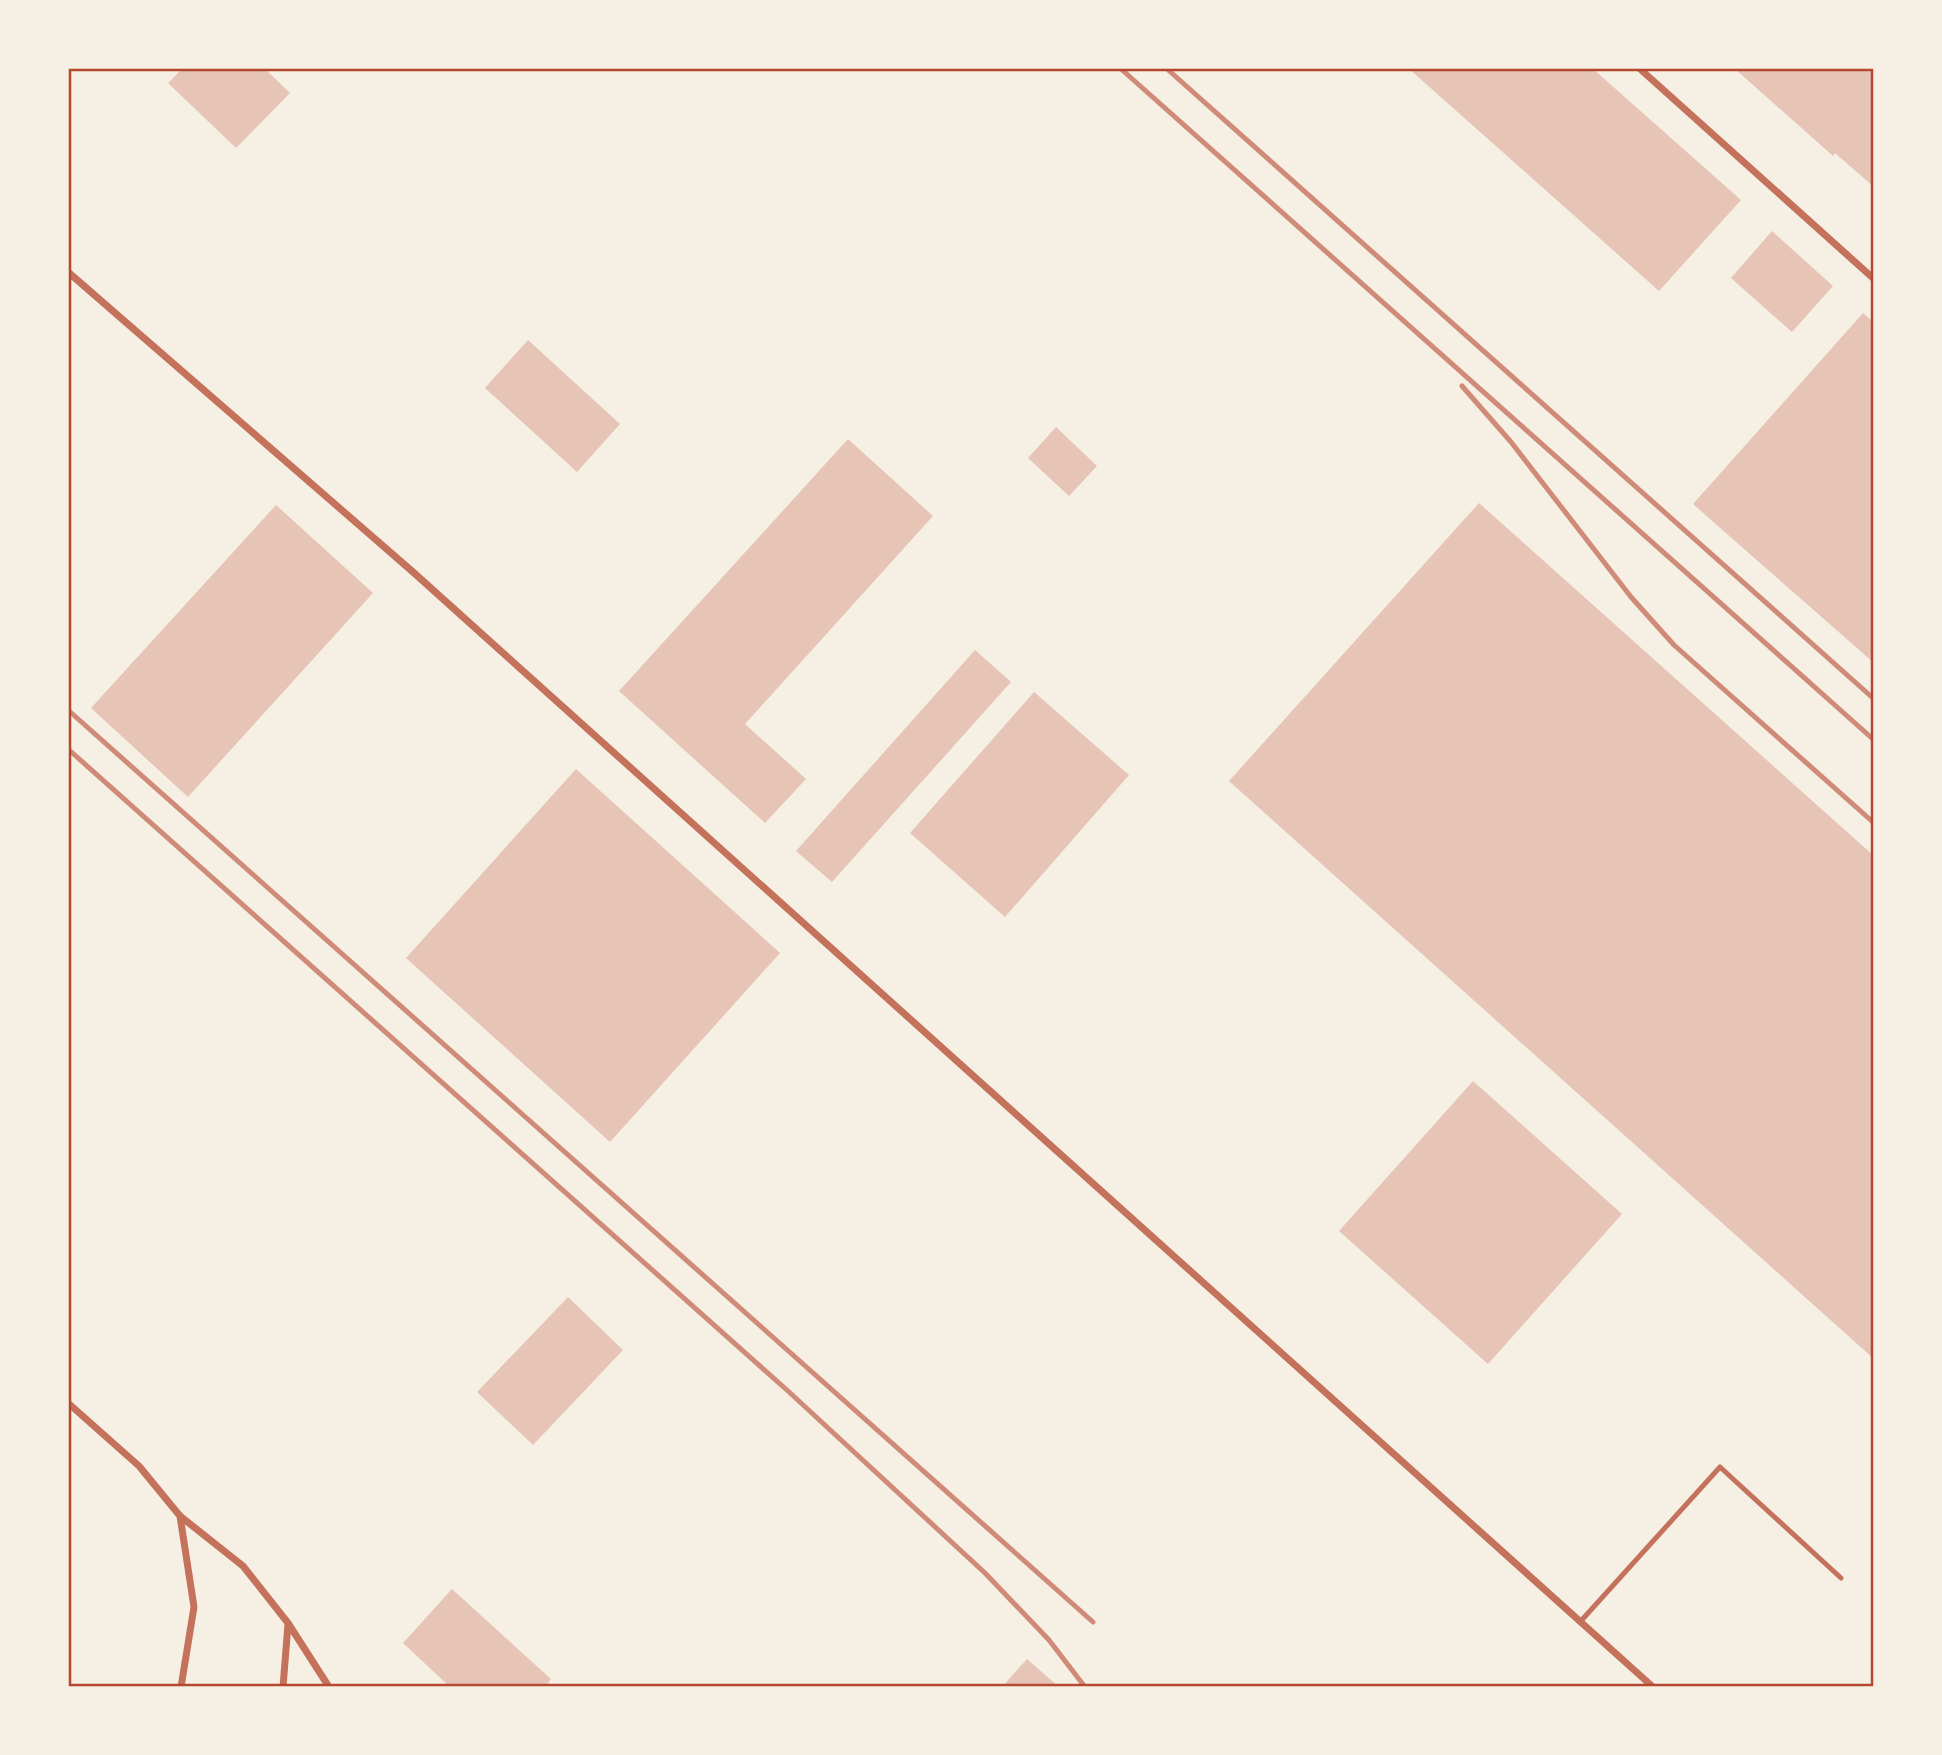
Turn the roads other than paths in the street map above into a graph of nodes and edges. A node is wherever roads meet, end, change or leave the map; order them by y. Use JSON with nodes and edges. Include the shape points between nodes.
{"nodes":[{"id":1,"x":1639,"y":68,"type":"edge"},
{"id":2,"x":68,"y":272,"type":"edge"},
{"id":3,"x":1874,"y":279,"type":"edge"},
{"id":4,"x":68,"y":1403,"type":"edge"},
{"id":5,"x":180,"y":1516,"type":"junction"},
{"id":6,"x":1841,"y":1578,"type":"dead end"},
{"id":7,"x":1580,"y":1622,"type":"junction"},
{"id":8,"x":288,"y":1623,"type":"junction"},
{"id":9,"x":181,"y":1687,"type":"edge"},
{"id":10,"x":282,"y":1687,"type":"edge"},
{"id":11,"x":329,"y":1687,"type":"edge"},
{"id":12,"x":1653,"y":1687,"type":"edge"}],
"edges":[{"from":1,"to":3,"type":"street"},
{"from":2,"to":7,"type":"street","via":[[413,572]]},
{"from":4,"to":5,"type":"street","via":[[139,1466]]},
{"from":5,"to":8,"type":"street","via":[[243,1566]]},
{"from":5,"to":9,"type":"street","via":[[194,1607]]},
{"from":6,"to":7,"type":"lane","via":[[1720,1467]]},
{"from":7,"to":12,"type":"street"},
{"from":8,"to":10,"type":"street"},
{"from":8,"to":11,"type":"street"}]}
